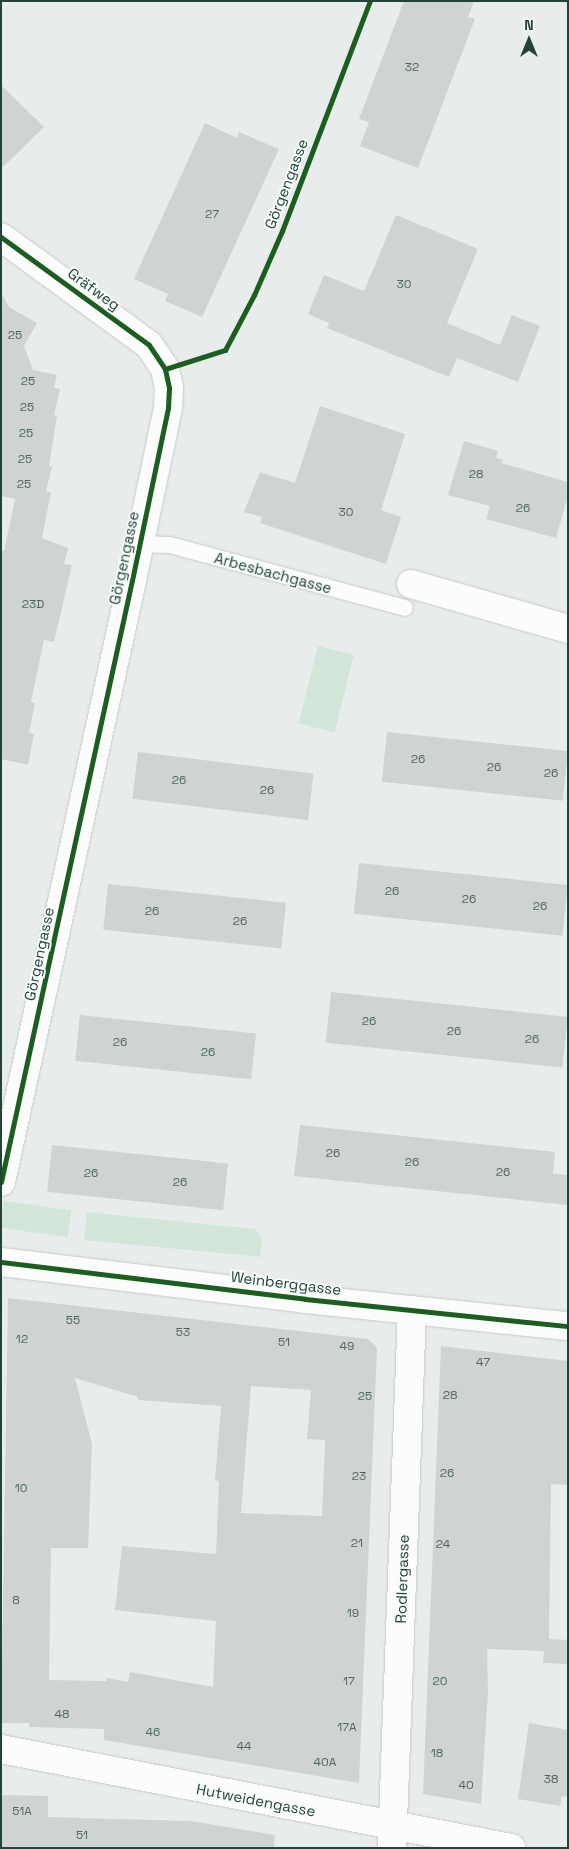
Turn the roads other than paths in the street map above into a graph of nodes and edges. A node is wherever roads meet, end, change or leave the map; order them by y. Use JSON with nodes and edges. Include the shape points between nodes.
{"nodes":[{"id":1,"x":1,"y":237,"type":"edge"},
{"id":2,"x":165,"y":370,"type":"joint"},
{"id":3,"x":140,"y":544,"type":"junction"},
{"id":4,"x":408,"y":596,"type":"joint"},
{"id":5,"x":568,"y":629,"type":"edge"},
{"id":6,"x":1,"y":1182,"type":"edge"},
{"id":7,"x":1,"y":1262,"type":"edge"},
{"id":8,"x":412,"y":1310,"type":"junction"},
{"id":9,"x":568,"y":1326,"type":"edge"},
{"id":10,"x":1,"y":1749,"type":"edge"},
{"id":11,"x":392,"y":1837,"type":"edge"},
{"id":12,"x":511,"y":1848,"type":"edge"}],
"edges":[{"from":1,"to":2,"type":"street","name":"Gräfweg","via":[[149,345]]},
{"from":2,"to":3,"type":"street","name":"Görgengasse","via":[[169,388],[168,408]]},
{"from":3,"to":4,"type":"lane","name":"Arbesbachgasse","via":[[170,545]]},
{"from":3,"to":6,"type":"street","name":"Görgengasse"},
{"from":4,"to":5,"type":"street","name":"Arbesbachgasse"},
{"from":7,"to":8,"type":"street","name":"Weinberggasse"},
{"from":8,"to":9,"type":"street","name":"Weinberggasse"},
{"from":8,"to":11,"type":"street","name":"Rodlergasse"},
{"from":10,"to":11,"type":"street","name":"Hutweidengasse"},
{"from":11,"to":12,"type":"street","name":"Hutweidengasse"}]}
